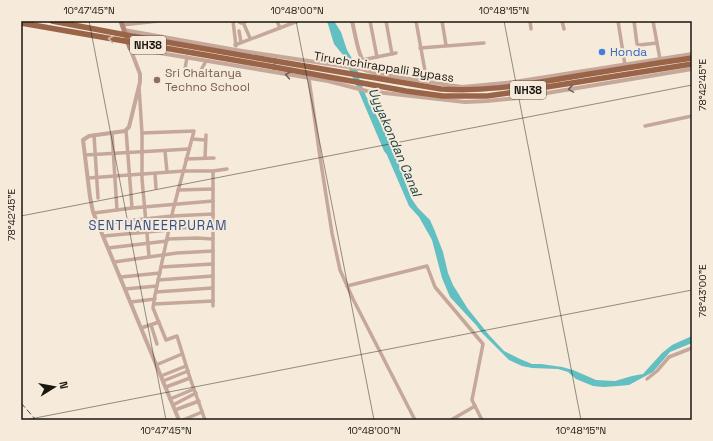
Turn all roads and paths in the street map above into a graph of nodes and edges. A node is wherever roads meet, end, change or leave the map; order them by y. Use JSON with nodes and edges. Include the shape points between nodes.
{"nodes":[{"id":1,"x":52,"y":21,"type":"edge"},
{"id":2,"x":158,"y":21,"type":"edge"},
{"id":3,"x":233,"y":21,"type":"edge"},
{"id":4,"x":238,"y":21,"type":"edge"},
{"id":5,"x":277,"y":21,"type":"edge"},
{"id":6,"x":298,"y":21,"type":"edge"},
{"id":7,"x":352,"y":21,"type":"edge"},
{"id":8,"x":370,"y":21,"type":"edge"},
{"id":9,"x":386,"y":21,"type":"edge"},
{"id":10,"x":416,"y":21,"type":"edge"},
{"id":11,"x":442,"y":21,"type":"edge"},
{"id":12,"x":530,"y":21,"type":"edge"},
{"id":13,"x":562,"y":21,"type":"edge"},
{"id":14,"x":618,"y":21,"type":"edge"},
{"id":15,"x":634,"y":21,"type":"edge"},
{"id":16,"x":653,"y":21,"type":"edge"},
{"id":17,"x":245,"y":22,"type":"edge"},
{"id":18,"x":21,"y":23,"type":"edge"},
{"id":19,"x":122,"y":26,"type":"edge"},
{"id":20,"x":280,"y":28,"type":"junction"},
{"id":21,"x":531,"y":29,"type":"dead end"},
{"id":22,"x":564,"y":29,"type":"dead end"},
{"id":23,"x":239,"y":30,"type":"dead end"},
{"id":24,"x":250,"y":38,"type":"junction"},
{"id":25,"x":241,"y":42,"type":"junction"},
{"id":26,"x":484,"y":42,"type":"dead end"},
{"id":27,"x":657,"y":43,"type":"junction"},
{"id":28,"x":235,"y":45,"type":"junction"},
{"id":29,"x":446,"y":45,"type":"junction"},
{"id":30,"x":130,"y":48,"type":"junction"},
{"id":31,"x":420,"y":48,"type":"junction"},
{"id":32,"x":236,"y":50,"type":"junction"},
{"id":33,"x":396,"y":53,"type":"dead end"},
{"id":34,"x":392,"y":54,"type":"junction"},
{"id":35,"x":692,"y":54,"type":"edge"},
{"id":36,"x":187,"y":57,"type":"junction"},
{"id":37,"x":377,"y":57,"type":"junction"},
{"id":38,"x":692,"y":58,"type":"edge"},
{"id":39,"x":660,"y":59,"type":"junction"},
{"id":40,"x":286,"y":60,"type":"junction"},
{"id":41,"x":362,"y":60,"type":"junction"},
{"id":42,"x":206,"y":61,"type":"junction"},
{"id":43,"x":275,"y":64,"type":"junction"},
{"id":44,"x":692,"y":64,"type":"edge"},
{"id":45,"x":625,"y":65,"type":"junction"},
{"id":46,"x":692,"y":69,"type":"edge"},
{"id":47,"x":363,"y":73,"type":"junction"},
{"id":48,"x":388,"y":76,"type":"junction"},
{"id":49,"x":309,"y":79,"type":"junction"},
{"id":50,"x":427,"y":82,"type":"junction"},
{"id":51,"x":139,"y":87,"type":"junction"},
{"id":52,"x":692,"y":116,"type":"edge"},
{"id":53,"x":646,"y":126,"type":"dead end"},
{"id":54,"x":126,"y":130,"type":"junction"},
{"id":55,"x":112,"y":133,"type":"junction"},
{"id":56,"x":142,"y":133,"type":"junction"},
{"id":57,"x":206,"y":135,"type":"dead end"},
{"id":58,"x":94,"y":136,"type":"junction"},
{"id":59,"x":192,"y":139,"type":"junction"},
{"id":60,"x":205,"y":140,"type":"junction"},
{"id":61,"x":189,"y":149,"type":"junction"},
{"id":62,"x":165,"y":151,"type":"junction"},
{"id":63,"x":142,"y":152,"type":"junction"},
{"id":64,"x":129,"y":153,"type":"junction"},
{"id":65,"x":114,"y":154,"type":"junction"},
{"id":66,"x":85,"y":155,"type":"junction"},
{"id":67,"x":95,"y":155,"type":"junction"},
{"id":68,"x":205,"y":158,"type":"junction"},
{"id":69,"x":214,"y":158,"type":"dead end"},
{"id":70,"x":186,"y":159,"type":"junction"},
{"id":71,"x":227,"y":169,"type":"dead end"},
{"id":72,"x":184,"y":171,"type":"junction"},
{"id":73,"x":213,"y":171,"type":"junction"},
{"id":74,"x":167,"y":172,"type":"junction"},
{"id":75,"x":142,"y":174,"type":"junction"},
{"id":76,"x":155,"y":174,"type":"junction"},
{"id":77,"x":130,"y":175,"type":"junction"},
{"id":78,"x":115,"y":176,"type":"junction"},
{"id":79,"x":96,"y":177,"type":"junction"},
{"id":80,"x":88,"y":178,"type":"junction"},
{"id":81,"x":156,"y":188,"type":"dead end"},
{"id":82,"x":213,"y":189,"type":"junction"},
{"id":83,"x":178,"y":190,"type":"junction"},
{"id":84,"x":98,"y":198,"type":"dead end"},
{"id":85,"x":213,"y":201,"type":"junction"},
{"id":86,"x":175,"y":203,"type":"junction"},
{"id":87,"x":144,"y":206,"type":"junction"},
{"id":88,"x":132,"y":208,"type":"junction"},
{"id":89,"x":117,"y":210,"type":"junction"},
{"id":90,"x":94,"y":213,"type":"junction"},
{"id":91,"x":213,"y":214,"type":"junction"},
{"id":92,"x":172,"y":216,"type":"junction"},
{"id":93,"x":145,"y":218,"type":"junction"},
{"id":94,"x":98,"y":224,"type":"junction"},
{"id":95,"x":213,"y":226,"type":"junction"},
{"id":96,"x":169,"y":229,"type":"junction"},
{"id":97,"x":146,"y":232,"type":"junction"},
{"id":98,"x":104,"y":236,"type":"junction"},
{"id":99,"x":213,"y":239,"type":"junction"},
{"id":100,"x":167,"y":240,"type":"junction"},
{"id":101,"x":147,"y":243,"type":"junction"},
{"id":102,"x":108,"y":248,"type":"junction"},
{"id":103,"x":213,"y":251,"type":"junction"},
{"id":104,"x":164,"y":255,"type":"junction"},
{"id":105,"x":149,"y":256,"type":"junction"},
{"id":106,"x":114,"y":262,"type":"junction"},
{"id":107,"x":213,"y":264,"type":"junction"},
{"id":108,"x":161,"y":267,"type":"junction"},
{"id":109,"x":160,"y":273,"type":"junction"},
{"id":110,"x":213,"y":276,"type":"junction"},
{"id":111,"x":121,"y":278,"type":"junction"},
{"id":112,"x":158,"y":280,"type":"junction"},
{"id":113,"x":157,"y":286,"type":"junction"},
{"id":114,"x":347,"y":286,"type":"junction"},
{"id":115,"x":212,"y":288,"type":"junction"},
{"id":116,"x":125,"y":289,"type":"junction"},
{"id":117,"x":156,"y":292,"type":"junction"},
{"id":118,"x":154,"y":299,"type":"junction"},
{"id":119,"x":213,"y":301,"type":"junction"},
{"id":120,"x":131,"y":302,"type":"junction"},
{"id":121,"x":154,"y":304,"type":"junction"},
{"id":122,"x":213,"y":306,"type":"dead end"},
{"id":123,"x":159,"y":322,"type":"junction"},
{"id":124,"x":150,"y":325,"type":"junction"},
{"id":125,"x":142,"y":328,"type":"junction"},
{"id":126,"x":157,"y":344,"type":"dead end"},
{"id":127,"x":692,"y":348,"type":"edge"},
{"id":128,"x":182,"y":354,"type":"junction"},
{"id":129,"x":156,"y":365,"type":"junction"},
{"id":130,"x":186,"y":366,"type":"junction"},
{"id":131,"x":188,"y":372,"type":"junction"},
{"id":132,"x":161,"y":376,"type":"junction"},
{"id":133,"x":190,"y":378,"type":"junction"},
{"id":134,"x":647,"y":379,"type":"dead end"},
{"id":135,"x":163,"y":381,"type":"junction"},
{"id":136,"x":166,"y":387,"type":"junction"},
{"id":137,"x":194,"y":389,"type":"junction"},
{"id":138,"x":196,"y":393,"type":"junction"},
{"id":139,"x":170,"y":399,"type":"junction"},
{"id":140,"x":199,"y":401,"type":"junction"},
{"id":141,"x":173,"y":405,"type":"junction"},
{"id":142,"x":475,"y":406,"type":"junction"},
{"id":143,"x":175,"y":410,"type":"junction"},
{"id":144,"x":202,"y":412,"type":"junction"},
{"id":145,"x":179,"y":420,"type":"edge"},
{"id":146,"x":183,"y":420,"type":"edge"},
{"id":147,"x":205,"y":420,"type":"edge"},
{"id":148,"x":415,"y":420,"type":"edge"},
{"id":149,"x":451,"y":420,"type":"edge"},
{"id":150,"x":482,"y":420,"type":"edge"}],
"edges":[{"from":1,"to":43,"type":"highway","number":"NH38","bridge":true},
{"from":2,"to":19,"type":"street"},
{"from":3,"to":28,"type":"street"},
{"from":4,"to":17,"type":"street"},
{"from":5,"to":20,"type":"street"},
{"from":6,"to":20,"type":"street"},
{"from":7,"to":41,"type":"street"},
{"from":8,"to":37,"type":"street"},
{"from":9,"to":34,"type":"street"},
{"from":10,"to":31,"type":"street"},
{"from":11,"to":29,"type":"street"},
{"from":12,"to":21,"type":"street"},
{"from":13,"to":22,"type":"street"},
{"from":14,"to":45,"type":"street"},
{"from":15,"to":27,"type":"street","via":[[637,44]]},
{"from":16,"to":27,"type":"street"},
{"from":17,"to":24,"type":"street"},
{"from":43,"to":18,"type":"highway","number":"NH38","one_way":true,"bridge":true},
{"from":19,"to":30,"type":"main road"},
{"from":19,"to":32,"type":"street"},
{"from":20,"to":24,"type":"street"},
{"from":23,"to":25,"type":"street"},
{"from":24,"to":25,"type":"street"},
{"from":25,"to":28,"type":"street"},
{"from":26,"to":29,"type":"street"},
{"from":27,"to":39,"type":"street"},
{"from":28,"to":32,"type":"street"},
{"from":29,"to":31,"type":"street"},
{"from":30,"to":36,"type":"street"},
{"from":30,"to":51,"type":"street","via":[[140,74]]},
{"from":31,"to":50,"type":"street"},
{"from":32,"to":40,"type":"street"},
{"from":33,"to":34,"type":"street"},
{"from":34,"to":37,"type":"street"},
{"from":35,"to":39,"type":"street"},
{"from":36,"to":42,"type":"street"},
{"from":36,"to":42,"type":"street","via":[[185,68],[189,71],[200,72]]},
{"from":37,"to":41,"type":"street"},
{"from":38,"to":47,"type":"highway","name":"Tiruchchirappalli Bypass","number":"NH38","via":[[485,90],[441,89]]},
{"from":39,"to":45,"type":"street"},
{"from":40,"to":43,"type":"highway","number":"NH38"},
{"from":40,"to":47,"type":"street","via":[[344,67]]},
{"from":40,"to":47,"type":"highway","name":"Tiruchchirappalli Bypass","number":"NH38","via":[[293,64]]},
{"from":41,"to":48,"type":"street","via":[[367,68]]},
{"from":49,"to":42,"type":"street","one_way":true},
{"from":43,"to":44,"type":"highway","name":"Tiruchchirappalli Bypass","number":"NH38","via":[[291,70],[443,96],[487,96]]},
{"from":45,"to":50,"type":"street","via":[[462,87]]},
{"from":46,"to":49,"type":"street","one_way":true,"via":[[521,97],[465,102],[367,91]]},
{"from":47,"to":48,"type":"street"},
{"from":48,"to":50,"type":"street"},
{"from":49,"to":114,"type":"street","via":[[332,233],[340,270]]},
{"from":51,"to":54,"type":"street","via":[[129,127]]},
{"from":51,"to":56,"type":"street"},
{"from":52,"to":53,"type":"street"},
{"from":54,"to":55,"type":"street"},
{"from":54,"to":64,"type":"street"},
{"from":55,"to":58,"type":"street"},
{"from":55,"to":65,"type":"street"},
{"from":56,"to":59,"type":"street","via":[[194,131]]},
{"from":56,"to":63,"type":"street"},
{"from":57,"to":60,"type":"street"},
{"from":58,"to":66,"type":"street","via":[[83,140]]},
{"from":58,"to":67,"type":"street"},
{"from":59,"to":60,"type":"street"},
{"from":59,"to":61,"type":"street"},
{"from":60,"to":68,"type":"street"},
{"from":61,"to":62,"type":"street"},
{"from":61,"to":70,"type":"street"},
{"from":62,"to":63,"type":"street"},
{"from":62,"to":74,"type":"street"},
{"from":63,"to":64,"type":"street"},
{"from":63,"to":75,"type":"street"},
{"from":64,"to":65,"type":"street"},
{"from":64,"to":77,"type":"street"},
{"from":65,"to":67,"type":"street"},
{"from":65,"to":78,"type":"street"},
{"from":66,"to":67,"type":"street"},
{"from":66,"to":80,"type":"street"},
{"from":67,"to":79,"type":"street"},
{"from":68,"to":69,"type":"street"},
{"from":68,"to":70,"type":"street"},
{"from":70,"to":72,"type":"street"},
{"from":71,"to":73,"type":"street"},
{"from":72,"to":73,"type":"street"},
{"from":72,"to":74,"type":"street"},
{"from":72,"to":83,"type":"street"},
{"from":73,"to":82,"type":"street"},
{"from":74,"to":76,"type":"street"},
{"from":75,"to":76,"type":"street"},
{"from":75,"to":77,"type":"street"},
{"from":75,"to":87,"type":"street"},
{"from":76,"to":81,"type":"street"},
{"from":77,"to":78,"type":"street"},
{"from":77,"to":88,"type":"street"},
{"from":78,"to":79,"type":"street"},
{"from":78,"to":89,"type":"street"},
{"from":79,"to":80,"type":"street"},
{"from":79,"to":84,"type":"street"},
{"from":80,"to":90,"type":"street"},
{"from":82,"to":83,"type":"street"},
{"from":82,"to":85,"type":"street"},
{"from":83,"to":86,"type":"street"},
{"from":85,"to":86,"type":"street"},
{"from":85,"to":91,"type":"street"},
{"from":86,"to":87,"type":"street"},
{"from":86,"to":92,"type":"street"},
{"from":87,"to":88,"type":"street"},
{"from":87,"to":93,"type":"street"},
{"from":88,"to":89,"type":"street"},
{"from":89,"to":90,"type":"street"},
{"from":90,"to":94,"type":"street"},
{"from":91,"to":92,"type":"street"},
{"from":91,"to":95,"type":"street"},
{"from":92,"to":93,"type":"street"},
{"from":92,"to":96,"type":"street"},
{"from":93,"to":94,"type":"street"},
{"from":93,"to":97,"type":"street"},
{"from":94,"to":98,"type":"street"},
{"from":95,"to":96,"type":"street"},
{"from":95,"to":99,"type":"street"},
{"from":96,"to":97,"type":"street"},
{"from":96,"to":100,"type":"street"},
{"from":97,"to":98,"type":"street"},
{"from":97,"to":101,"type":"street"},
{"from":98,"to":102,"type":"street"},
{"from":99,"to":100,"type":"street"},
{"from":99,"to":103,"type":"street"},
{"from":100,"to":101,"type":"street"},
{"from":100,"to":104,"type":"street"},
{"from":101,"to":102,"type":"street"},
{"from":101,"to":105,"type":"street"},
{"from":102,"to":106,"type":"street"},
{"from":103,"to":104,"type":"street"},
{"from":103,"to":107,"type":"street"},
{"from":104,"to":105,"type":"street"},
{"from":104,"to":108,"type":"street"},
{"from":105,"to":106,"type":"street"},
{"from":106,"to":111,"type":"street"},
{"from":107,"to":108,"type":"street"},
{"from":107,"to":110,"type":"street"},
{"from":108,"to":109,"type":"street"},
{"from":109,"to":111,"type":"street"},
{"from":109,"to":112,"type":"street"},
{"from":110,"to":112,"type":"street"},
{"from":110,"to":115,"type":"street"},
{"from":111,"to":116,"type":"street"},
{"from":112,"to":113,"type":"street"},
{"from":113,"to":116,"type":"street"},
{"from":113,"to":117,"type":"street"},
{"from":114,"to":142,"type":"street","via":[[426,266],[435,287],[482,344],[472,400]]},
{"from":114,"to":148,"type":"street"},
{"from":115,"to":117,"type":"street"},
{"from":115,"to":119,"type":"street"},
{"from":116,"to":120,"type":"street"},
{"from":117,"to":118,"type":"street"},
{"from":118,"to":120,"type":"street"},
{"from":118,"to":121,"type":"street"},
{"from":119,"to":121,"type":"street"},
{"from":119,"to":122,"type":"street"},
{"from":120,"to":125,"type":"street"},
{"from":121,"to":123,"type":"street","via":[[153,308]]},
{"from":123,"to":124,"type":"street"},
{"from":123,"to":128,"type":"street","via":[[166,340],[177,336]]},
{"from":124,"to":125,"type":"street"},
{"from":124,"to":126,"type":"street"},
{"from":125,"to":129,"type":"street"},
{"from":127,"to":134,"type":"street","via":[[669,357]]},
{"from":128,"to":129,"type":"street"},
{"from":128,"to":130,"type":"street"},
{"from":129,"to":132,"type":"street"},
{"from":130,"to":131,"type":"street"},
{"from":130,"to":132,"type":"street"},
{"from":131,"to":133,"type":"street"},
{"from":131,"to":135,"type":"street"},
{"from":132,"to":135,"type":"street"},
{"from":133,"to":136,"type":"street"},
{"from":133,"to":137,"type":"street"},
{"from":135,"to":136,"type":"street"},
{"from":136,"to":139,"type":"street"},
{"from":137,"to":138,"type":"street"},
{"from":137,"to":139,"type":"street"},
{"from":138,"to":140,"type":"street"},
{"from":138,"to":141,"type":"street"},
{"from":139,"to":141,"type":"street"},
{"from":140,"to":143,"type":"street"},
{"from":140,"to":144,"type":"street"},
{"from":141,"to":143,"type":"street"},
{"from":142,"to":149,"type":"street"},
{"from":142,"to":150,"type":"street"},
{"from":143,"to":145,"type":"street"},
{"from":144,"to":146,"type":"street"},
{"from":144,"to":147,"type":"street"}]}
